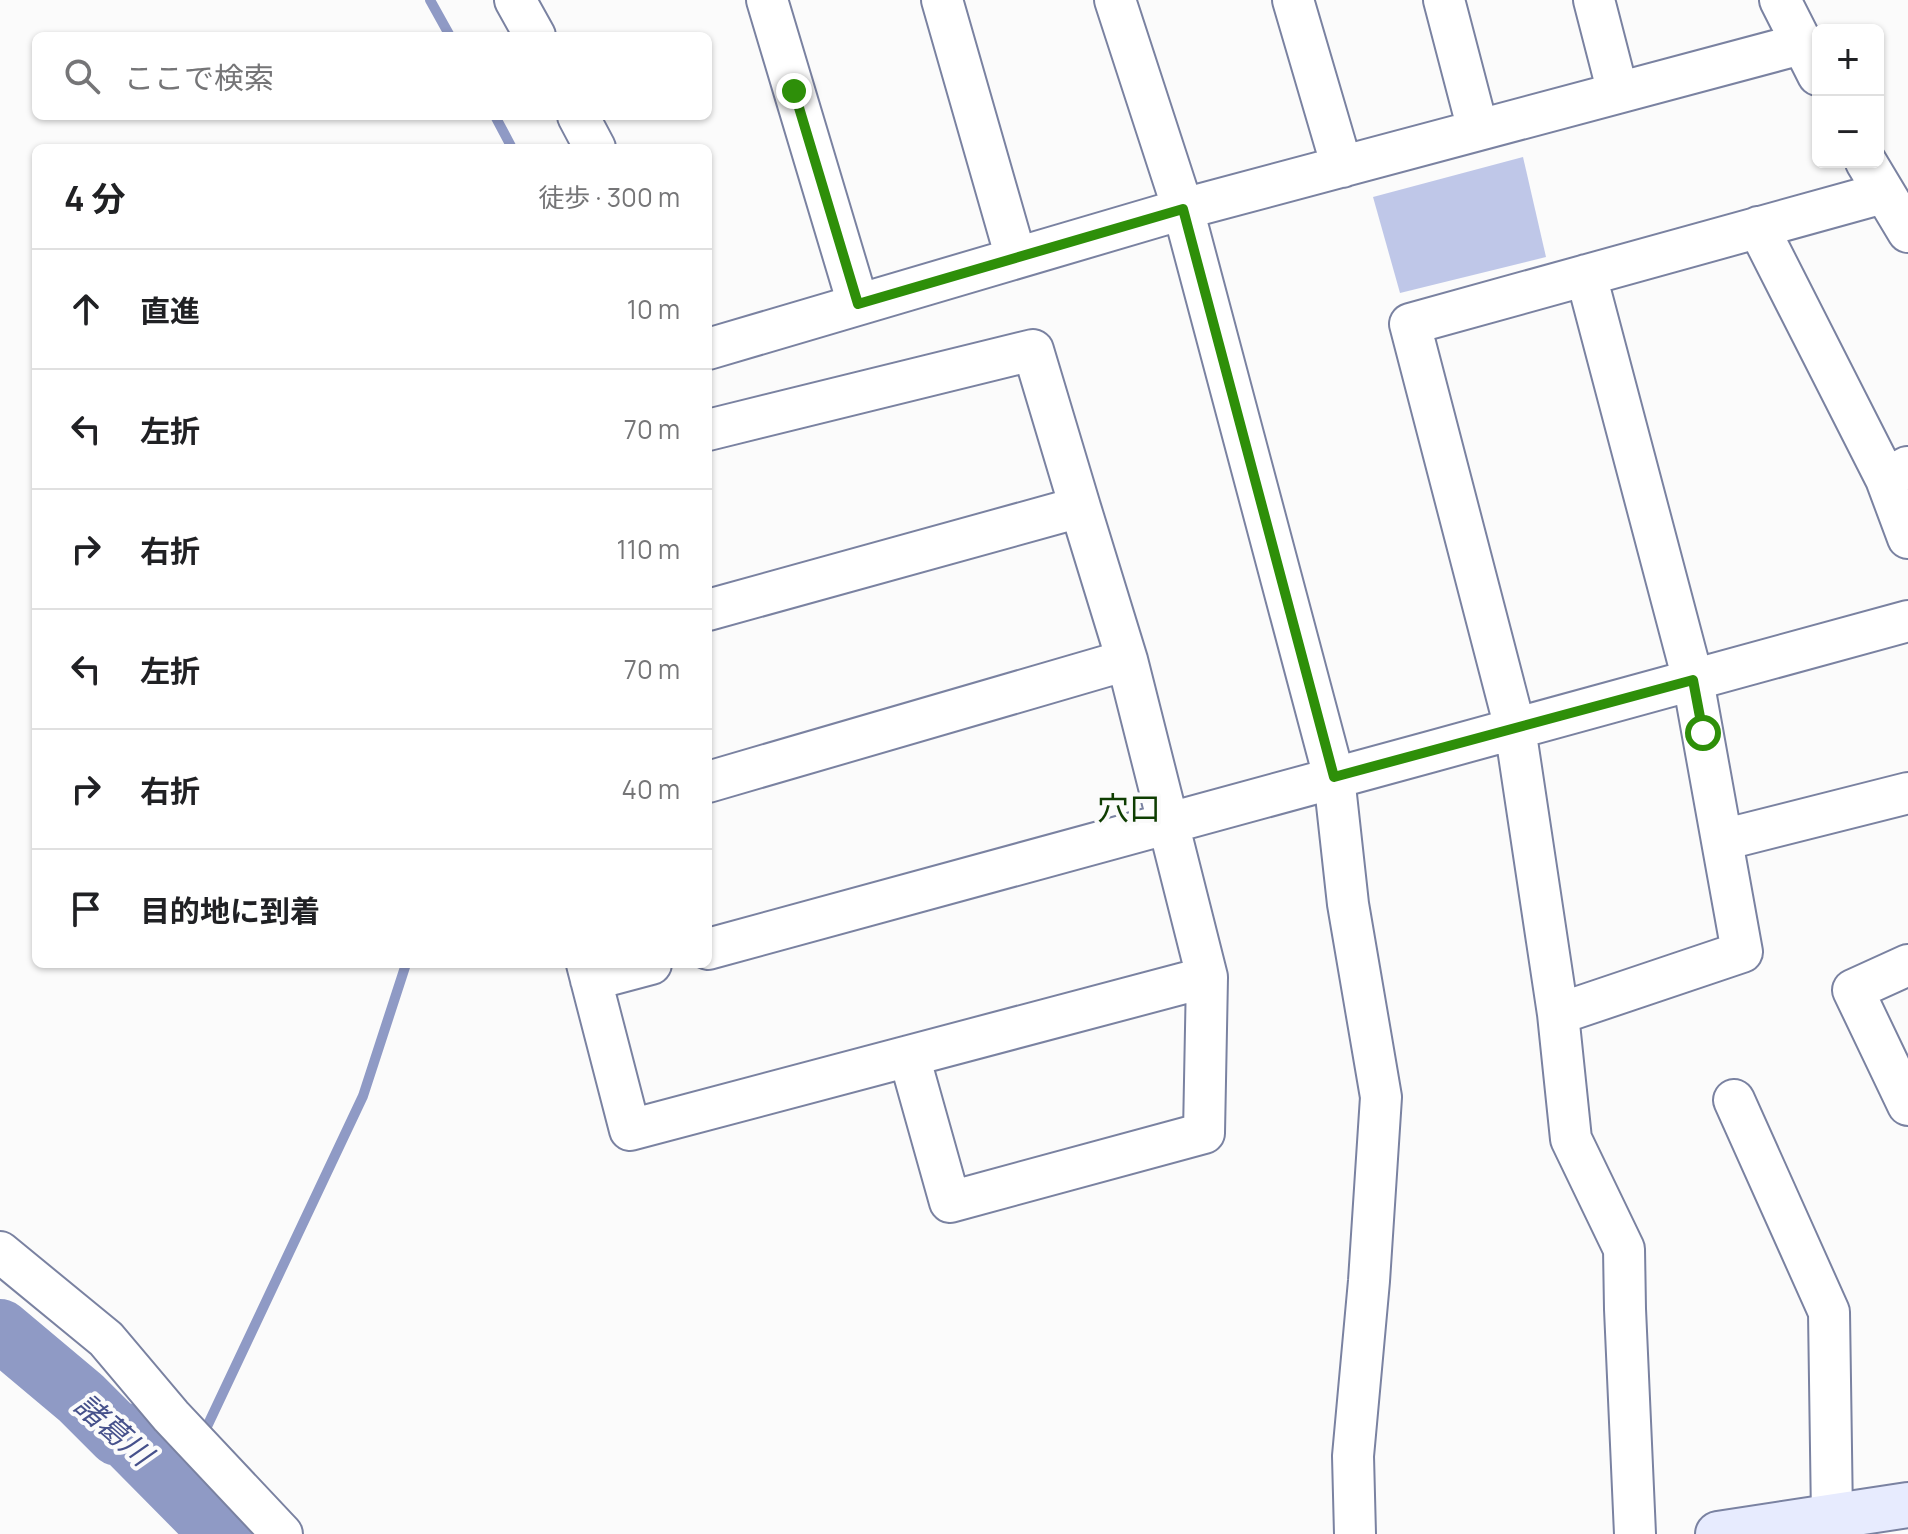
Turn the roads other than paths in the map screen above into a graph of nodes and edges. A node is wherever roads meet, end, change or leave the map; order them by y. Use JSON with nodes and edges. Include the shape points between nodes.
{"nodes":[{"id":1,"x":515,"y":0,"type":"edge"},
{"id":2,"x":767,"y":0,"type":"edge"},
{"id":3,"x":942,"y":0,"type":"edge"},
{"id":4,"x":1115,"y":0,"type":"edge"},
{"id":5,"x":1293,"y":0,"type":"edge"},
{"id":6,"x":1444,"y":0,"type":"edge"},
{"id":7,"x":1594,"y":0,"type":"edge"},
{"id":8,"x":1780,"y":0,"type":"edge"},
{"id":9,"x":533,"y":32,"type":"edge"},
{"id":10,"x":1809,"y":60,"type":"edge"},
{"id":11,"x":1618,"y":93,"type":"junction"},
{"id":12,"x":580,"y":120,"type":"edge"},
{"id":13,"x":1478,"y":130,"type":"junction"},
{"id":14,"x":593,"y":144,"type":"edge"},
{"id":15,"x":1342,"y":167,"type":"junction"},
{"id":16,"x":1874,"y":177,"type":"edge"},
{"id":17,"x":1183,"y":209,"type":"junction"},
{"id":18,"x":1758,"y":227,"type":"junction"},
{"id":19,"x":1908,"y":232,"type":"edge"},
{"id":20,"x":1016,"y":258,"type":"junction"},
{"id":21,"x":1586,"y":275,"type":"junction"},
{"id":22,"x":858,"y":304,"type":"junction"},
{"id":23,"x":712,"y":348,"type":"edge"},
{"id":24,"x":712,"y":429,"type":"edge"},
{"id":25,"x":1897,"y":473,"type":"edge"},
{"id":26,"x":1080,"y":507,"type":"junction"},
{"id":27,"x":1908,"y":538,"type":"edge"},
{"id":28,"x":712,"y":609,"type":"edge"},
{"id":29,"x":1908,"y":621,"type":"edge"},
{"id":30,"x":1127,"y":660,"type":"junction"},
{"id":31,"x":1693,"y":680,"type":"junction"},
{"id":32,"x":1515,"y":728,"type":"junction"},
{"id":33,"x":1334,"y":777,"type":"junction"},
{"id":34,"x":712,"y":781,"type":"edge"},
{"id":35,"x":1907,"y":795,"type":"edge"},
{"id":36,"x":1169,"y":825,"type":"junction"},
{"id":37,"x":1722,"y":840,"type":"junction"},
{"id":38,"x":712,"y":948,"type":"edge"},
{"id":39,"x":1908,"y":965,"type":"edge"},
{"id":40,"x":620,"y":968,"type":"edge"},
{"id":41,"x":589,"y":972,"type":"edge"},
{"id":42,"x":1207,"y":977,"type":"junction"},
{"id":43,"x":1558,"y":1014,"type":"junction"},
{"id":44,"x":909,"y":1056,"type":"junction"},
{"id":45,"x":1734,"y":1100,"type":"dead end"},
{"id":46,"x":1908,"y":1105,"type":"edge"},
{"id":47,"x":0,"y":1252,"type":"edge"},
{"id":48,"x":1908,"y":1505,"type":"edge"},
{"id":49,"x":1832,"y":1517,"type":"junction"},
{"id":50,"x":1777,"y":1530,"type":"edge"},
{"id":51,"x":282,"y":1534,"type":"edge"},
{"id":52,"x":1355,"y":1534,"type":"edge"},
{"id":53,"x":1635,"y":1534,"type":"edge"},
{"id":54,"x":1718,"y":1534,"type":"edge"}],
"edges":[{"from":1,"to":9,"type":"street"},
{"from":2,"to":22,"type":"street"},
{"from":3,"to":20,"type":"street"},
{"from":4,"to":17,"type":"street"},
{"from":5,"to":15,"type":"street"},
{"from":6,"to":13,"type":"street"},
{"from":7,"to":11,"type":"street"},
{"from":8,"to":10,"type":"street"},
{"from":10,"to":11,"type":"street"},
{"from":11,"to":13,"type":"street"},
{"from":12,"to":14,"type":"street"},
{"from":13,"to":15,"type":"street"},
{"from":15,"to":17,"type":"street"},
{"from":16,"to":18,"type":"street"},
{"from":16,"to":19,"type":"street"},
{"from":17,"to":20,"type":"street"},
{"from":17,"to":33,"type":"street"},
{"from":18,"to":21,"type":"street"},
{"from":18,"to":25,"type":"street"},
{"from":20,"to":22,"type":"street"},
{"from":21,"to":31,"type":"street"},
{"from":21,"to":32,"type":"street","via":[[1410,324]]},
{"from":22,"to":23,"type":"street"},
{"from":24,"to":26,"type":"street","via":[[1033,350]]},
{"from":25,"to":27,"type":"street"},
{"from":26,"to":28,"type":"street"},
{"from":26,"to":30,"type":"street"},
{"from":29,"to":31,"type":"street"},
{"from":30,"to":34,"type":"street"},
{"from":30,"to":36,"type":"street"},
{"from":31,"to":32,"type":"street"},
{"from":31,"to":37,"type":"street"},
{"from":32,"to":33,"type":"street"},
{"from":32,"to":43,"type":"street"},
{"from":33,"to":36,"type":"street"},
{"from":33,"to":52,"type":"street","via":[[1348,904],[1381,1097],[1353,1456]]},
{"from":35,"to":37,"type":"street"},
{"from":36,"to":38,"type":"street"},
{"from":36,"to":42,"type":"street"},
{"from":37,"to":43,"type":"street","via":[[1742,952]]},
{"from":39,"to":46,"type":"street","via":[[1853,990]]},
{"from":40,"to":41,"type":"street"},
{"from":41,"to":44,"type":"street","via":[[630,1130]]},
{"from":42,"to":44,"type":"street"},
{"from":42,"to":44,"type":"street","via":[[1204,1133],[950,1202]]},
{"from":43,"to":53,"type":"street","via":[[1571,1139],[1624,1249]]},
{"from":45,"to":49,"type":"street","via":[[1829,1312]]},
{"from":47,"to":51,"type":"street","via":[[106,1339]]},
{"from":48,"to":49,"type":"street"},
{"from":49,"to":50,"type":"street"},
{"from":50,"to":54,"type":"street"}]}
